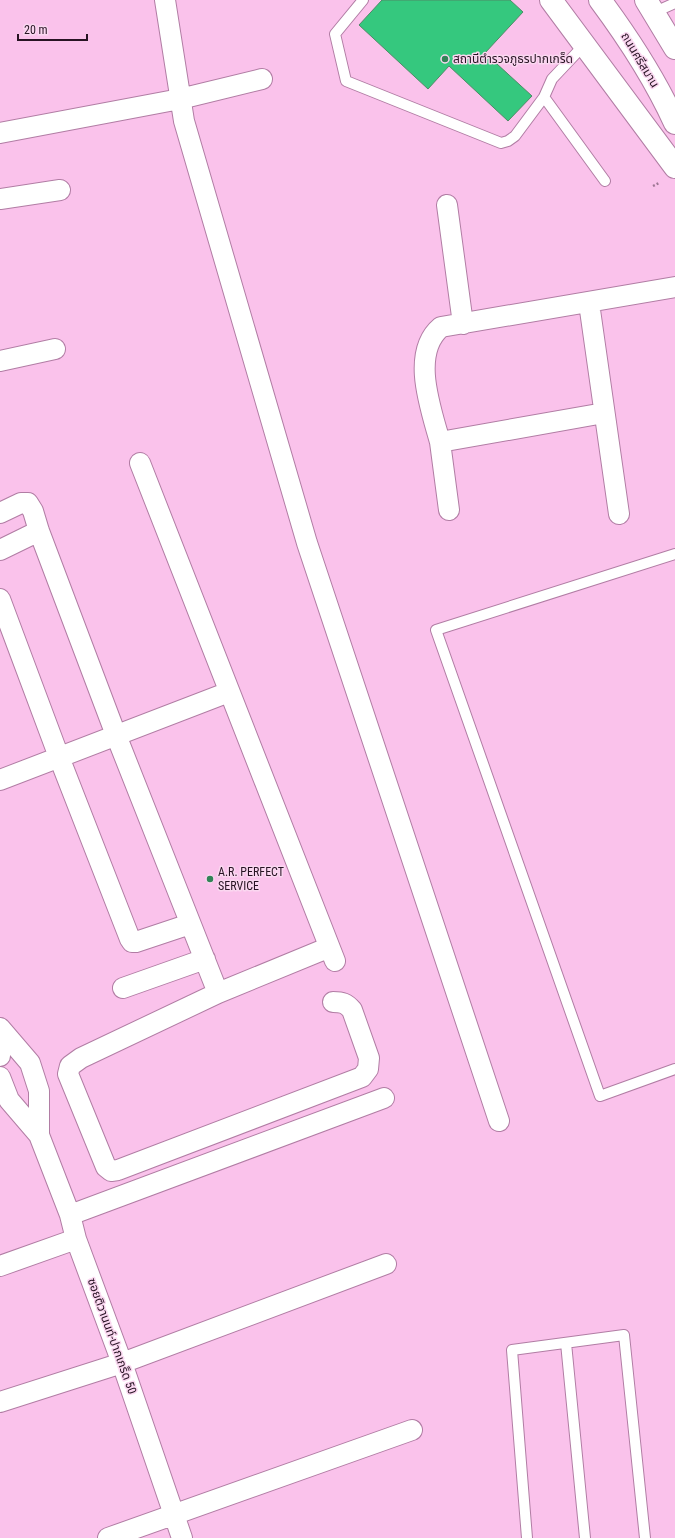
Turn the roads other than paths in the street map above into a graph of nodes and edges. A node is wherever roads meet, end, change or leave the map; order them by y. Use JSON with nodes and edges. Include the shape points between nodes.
{"nodes":[{"id":1,"x":165,"y":0,"type":"edge"},
{"id":2,"x":363,"y":0,"type":"edge"},
{"id":3,"x":551,"y":0,"type":"edge"},
{"id":4,"x":600,"y":0,"type":"edge"},
{"id":5,"x":675,"y":3,"type":"edge"},
{"id":6,"x":650,"y":6,"type":"edge"},
{"id":7,"x":585,"y":44,"type":"junction"},
{"id":8,"x":675,"y":48,"type":"edge"},
{"id":9,"x":262,"y":79,"type":"dead end"},
{"id":10,"x":544,"y":97,"type":"junction"},
{"id":11,"x":180,"y":99,"type":"junction"},
{"id":12,"x":675,"y":123,"type":"edge"},
{"id":13,"x":0,"y":133,"type":"edge"},
{"id":14,"x":675,"y":167,"type":"edge"},
{"id":15,"x":605,"y":181,"type":"dead end"},
{"id":16,"x":60,"y":190,"type":"dead end"},
{"id":17,"x":0,"y":199,"type":"edge"},
{"id":18,"x":447,"y":205,"type":"dead end"},
{"id":19,"x":675,"y":287,"type":"edge"},
{"id":20,"x":589,"y":303,"type":"junction"},
{"id":21,"x":463,"y":324,"type":"junction"},
{"id":22,"x":55,"y":349,"type":"dead end"},
{"id":23,"x":0,"y":361,"type":"edge"},
{"id":24,"x":604,"y":413,"type":"junction"},
{"id":25,"x":440,"y":442,"type":"junction"},
{"id":26,"x":140,"y":462,"type":"dead end"},
{"id":27,"x":449,"y":510,"type":"dead end"},
{"id":28,"x":0,"y":513,"type":"edge"},
{"id":29,"x":619,"y":514,"type":"dead end"},
{"id":30,"x":40,"y":531,"type":"junction"},
{"id":31,"x":0,"y":550,"type":"edge"},
{"id":32,"x":675,"y":554,"type":"edge"},
{"id":33,"x":0,"y":599,"type":"edge"},
{"id":34,"x":229,"y":692,"type":"junction"},
{"id":35,"x":116,"y":735,"type":"junction"},
{"id":36,"x":58,"y":757,"type":"junction"},
{"id":37,"x":0,"y":780,"type":"edge"},
{"id":38,"x":190,"y":924,"type":"junction"},
{"id":39,"x":205,"y":959,"type":"junction"},
{"id":40,"x":123,"y":988,"type":"dead end"},
{"id":41,"x":218,"y":993,"type":"junction"},
{"id":42,"x":333,"y":1002,"type":"dead end"},
{"id":43,"x":0,"y":1029,"type":"edge"},
{"id":44,"x":0,"y":1056,"type":"edge"},
{"id":45,"x":675,"y":1069,"type":"edge"},
{"id":46,"x":0,"y":1076,"type":"edge"},
{"id":47,"x":384,"y":1098,"type":"dead end"},
{"id":48,"x":499,"y":1121,"type":"dead end"},
{"id":49,"x":39,"y":1135,"type":"junction"},
{"id":50,"x":70,"y":1215,"type":"junction"},
{"id":51,"x":76,"y":1239,"type":"junction"},
{"id":52,"x":386,"y":1264,"type":"dead end"},
{"id":53,"x":0,"y":1266,"type":"edge"},
{"id":54,"x":566,"y":1343,"type":"junction"},
{"id":55,"x":122,"y":1363,"type":"junction"},
{"id":56,"x":0,"y":1402,"type":"edge"},
{"id":57,"x":412,"y":1430,"type":"dead end"},
{"id":58,"x":175,"y":1515,"type":"junction"},
{"id":59,"x":108,"y":1538,"type":"edge"},
{"id":60,"x":182,"y":1538,"type":"edge"},
{"id":61,"x":527,"y":1538,"type":"edge"},
{"id":62,"x":585,"y":1538,"type":"edge"},
{"id":63,"x":645,"y":1538,"type":"edge"}],
"edges":[{"from":1,"to":11,"type":"street"},
{"from":2,"to":10,"type":"lane","via":[[335,34],[346,81],[500,143],[515,136]]},
{"from":3,"to":7,"type":"main road"},
{"from":4,"to":12,"type":"main road","name":"ถนนศรีสมาน","via":[[650,75]]},
{"from":5,"to":6,"type":"lane"},
{"from":6,"to":8,"type":"main road"},
{"from":7,"to":10,"type":"lane","via":[[552,79]]},
{"from":7,"to":14,"type":"main road"},
{"from":9,"to":11,"type":"street"},
{"from":10,"to":15,"type":"lane"},
{"from":11,"to":13,"type":"street"},
{"from":11,"to":48,"type":"street","via":[[184,121],[308,543]]},
{"from":16,"to":17,"type":"street"},
{"from":18,"to":21,"type":"street"},
{"from":19,"to":20,"type":"street"},
{"from":20,"to":21,"type":"street"},
{"from":20,"to":24,"type":"street"},
{"from":21,"to":25,"type":"street","via":[[441,327],[433,334],[425,353],[428,395]]},
{"from":22,"to":23,"type":"street"},
{"from":24,"to":25,"type":"street"},
{"from":24,"to":29,"type":"street"},
{"from":25,"to":27,"type":"street"},
{"from":26,"to":34,"type":"street"},
{"from":28,"to":30,"type":"street","via":[[21,503],[28,503]]},
{"from":30,"to":31,"type":"street"},
{"from":30,"to":35,"type":"street"},
{"from":32,"to":45,"type":"lane","via":[[436,630],[600,1096]]},
{"from":33,"to":36,"type":"street"},
{"from":34,"to":35,"type":"street"},
{"from":34,"to":41,"type":"street","via":[[330,955]]},
{"from":35,"to":36,"type":"street"},
{"from":35,"to":38,"type":"street"},
{"from":36,"to":37,"type":"street"},
{"from":36,"to":38,"type":"street","via":[[130,940],[136,942]]},
{"from":38,"to":39,"type":"street"},
{"from":39,"to":40,"type":"street"},
{"from":39,"to":41,"type":"street"},
{"from":41,"to":42,"type":"street","via":[[81,1058],[70,1066],[68,1074],[106,1167],[111,1171],[362,1077],[368,1069],[370,1058],[352,1010],[342,1002]]},
{"from":43,"to":44,"type":"street"},
{"from":43,"to":49,"type":"street","via":[[30,1063],[39,1091]]},
{"from":46,"to":49,"type":"street","via":[[9,1100]]},
{"from":47,"to":50,"type":"street"},
{"from":49,"to":50,"type":"street","name":"ซอยติวานนท์-ปากเกร็ด 50"},
{"from":50,"to":51,"type":"street","name":"ซอยติวานนท์-ปากเกร็ด 50"},
{"from":51,"to":53,"type":"street"},
{"from":51,"to":55,"type":"street","name":"ซอยติวานนท์-ปากเกร็ด 50"},
{"from":52,"to":55,"type":"street"},
{"from":54,"to":61,"type":"lane","via":[[512,1350]]},
{"from":54,"to":62,"type":"lane"},
{"from":54,"to":63,"type":"lane","via":[[624,1335]]},
{"from":55,"to":56,"type":"street"},
{"from":55,"to":58,"type":"street","name":"ซอยติวานนท์-ปากเกร็ด 50"},
{"from":57,"to":58,"type":"street"},
{"from":58,"to":59,"type":"street"},
{"from":58,"to":60,"type":"street","name":"ซอยติวานนท์-ปากเกร็ด 50"}]}
